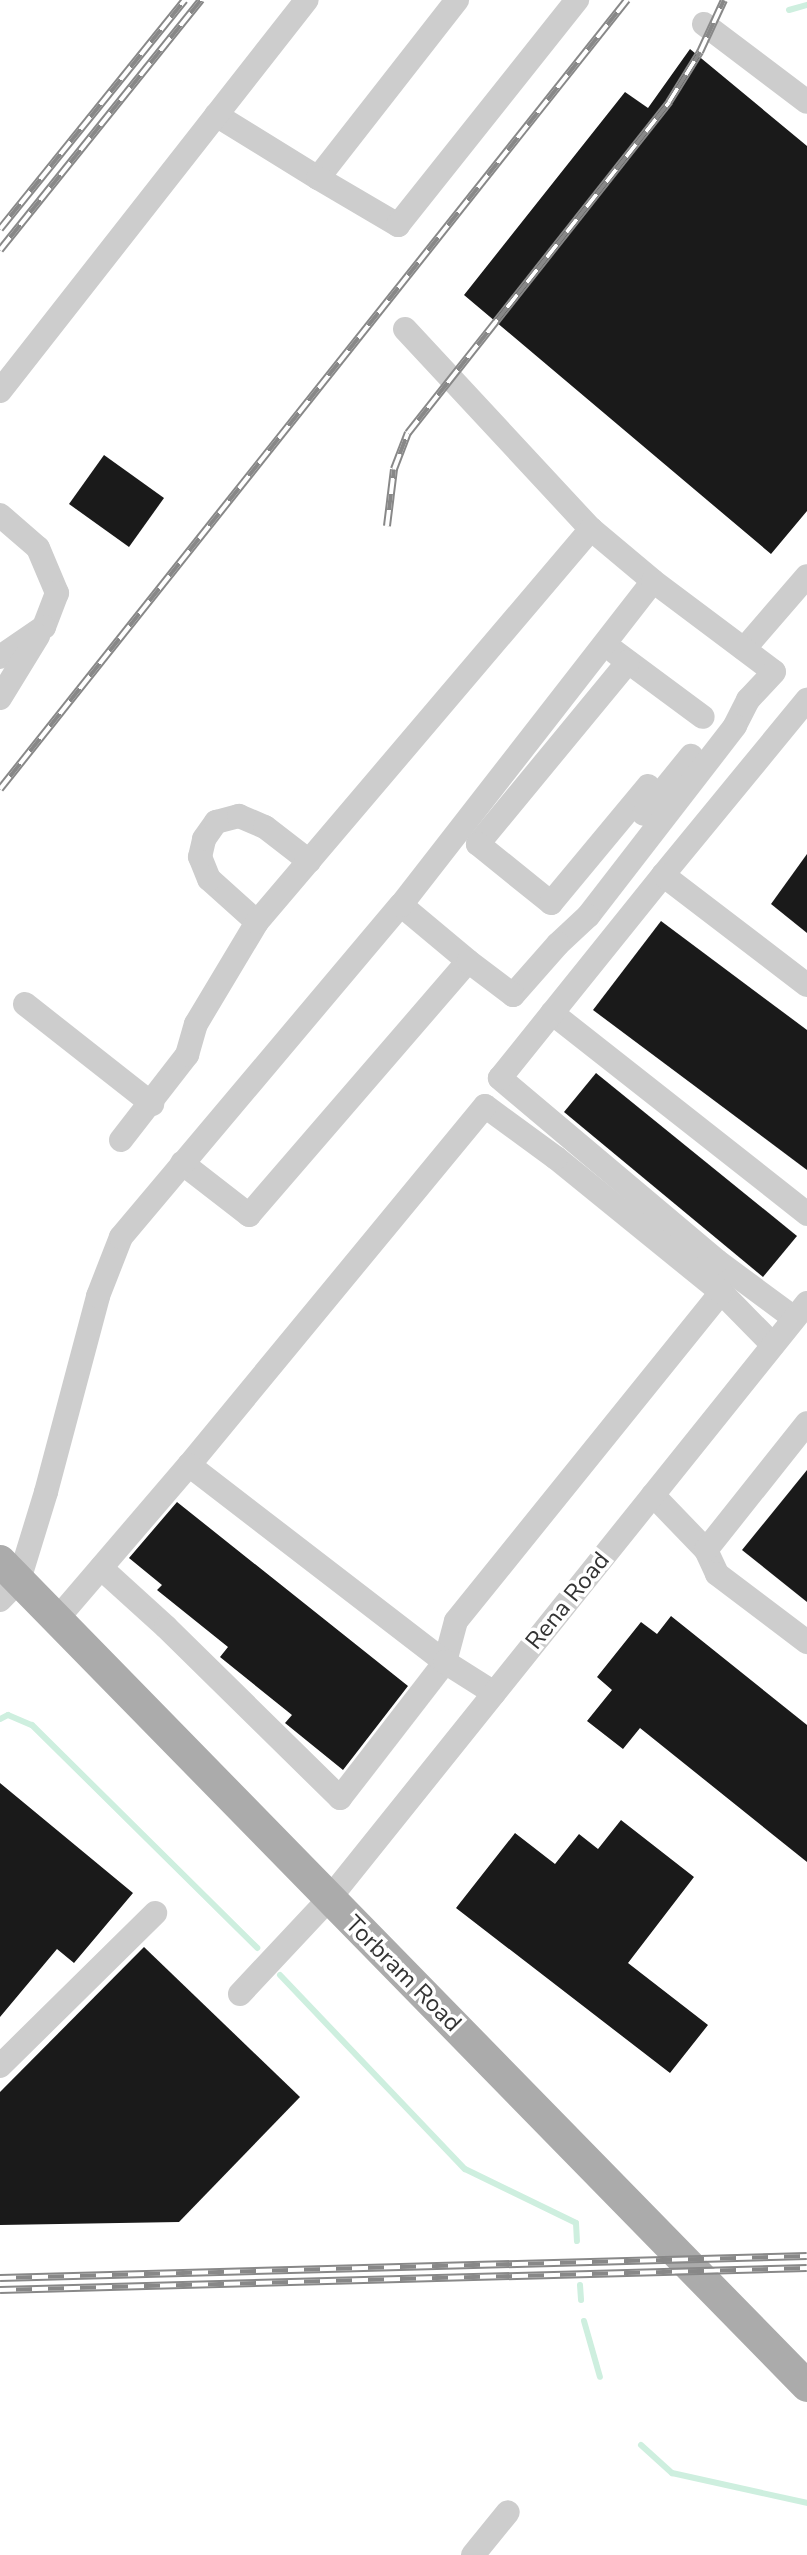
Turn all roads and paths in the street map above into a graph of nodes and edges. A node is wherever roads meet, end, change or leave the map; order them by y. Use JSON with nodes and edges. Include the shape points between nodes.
{"nodes":[{"id":1,"x":307,"y":0,"type":"edge"},
{"id":2,"x":457,"y":0,"type":"edge"},
{"id":3,"x":577,"y":0,"type":"edge"},
{"id":4,"x":704,"y":24,"type":"dead end"},
{"id":5,"x":807,"y":102,"type":"edge"},
{"id":6,"x":216,"y":115,"type":"junction"},
{"id":7,"x":318,"y":178,"type":"junction"},
{"id":8,"x":405,"y":329,"type":"dead end"},
{"id":9,"x":0,"y":390,"type":"edge"},
{"id":10,"x":0,"y":515,"type":"edge"},
{"id":11,"x":591,"y":529,"type":"junction"},
{"id":12,"x":807,"y":576,"type":"edge"},
{"id":13,"x":653,"y":581,"type":"junction"},
{"id":14,"x":44,"y":628,"type":"junction"},
{"id":15,"x":606,"y":645,"type":"junction"},
{"id":16,"x":744,"y":649,"type":"junction"},
{"id":17,"x":0,"y":657,"type":"edge"},
{"id":18,"x":628,"y":662,"type":"junction"},
{"id":19,"x":0,"y":698,"type":"edge"},
{"id":20,"x":807,"y":700,"type":"edge"},
{"id":21,"x":703,"y":717,"type":"dead end"},
{"id":22,"x":648,"y":786,"type":"dead end"},
{"id":23,"x":309,"y":861,"type":"junction"},
{"id":24,"x":663,"y":875,"type":"junction"},
{"id":25,"x":401,"y":905,"type":"junction"},
{"id":26,"x":257,"y":922,"type":"junction"},
{"id":27,"x":468,"y":961,"type":"junction"},
{"id":28,"x":807,"y":985,"type":"edge"},
{"id":29,"x":25,"y":1004,"type":"dead end"},
{"id":30,"x":552,"y":1013,"type":"junction"},
{"id":31,"x":152,"y":1104,"type":"junction"},
{"id":32,"x":121,"y":1140,"type":"dead end"},
{"id":33,"x":182,"y":1163,"type":"junction"},
{"id":34,"x":807,"y":1214,"type":"edge"},
{"id":35,"x":721,"y":1292,"type":"junction"},
{"id":36,"x":801,"y":1310,"type":"edge"},
{"id":37,"x":773,"y":1345,"type":"junction"},
{"id":38,"x":807,"y":1423,"type":"edge"},
{"id":39,"x":189,"y":1465,"type":"junction"},
{"id":40,"x":653,"y":1495,"type":"junction"},
{"id":41,"x":706,"y":1550,"type":"junction"},
{"id":42,"x":101,"y":1568,"type":"junction"},
{"id":43,"x":6,"y":1580,"type":"edge"},
{"id":44,"x":57,"y":1619,"type":"junction"},
{"id":45,"x":807,"y":1642,"type":"edge"},
{"id":46,"x":444,"y":1662,"type":"junction"},
{"id":47,"x":494,"y":1693,"type":"junction"},
{"id":48,"x":329,"y":1899,"type":"junction"},
{"id":49,"x":155,"y":1913,"type":"dead end"},
{"id":50,"x":240,"y":1994,"type":"dead end"},
{"id":51,"x":0,"y":2066,"type":"edge"},
{"id":52,"x":807,"y":2386,"type":"edge"},
{"id":53,"x":508,"y":2512,"type":"dead end"},
{"id":54,"x":473,"y":2555,"type":"edge"}],
"edges":[{"from":1,"to":6,"type":"street"},
{"from":2,"to":7,"type":"street"},
{"from":3,"to":7,"type":"street","via":[[398,225]]},
{"from":4,"to":5,"type":"street"},
{"from":6,"to":7,"type":"street"},
{"from":6,"to":9,"type":"street"},
{"from":8,"to":11,"type":"street"},
{"from":10,"to":14,"type":"street","via":[[38,548],[57,593]]},
{"from":11,"to":13,"type":"street"},
{"from":11,"to":23,"type":"street"},
{"from":12,"to":16,"type":"street"},
{"from":13,"to":15,"type":"street"},
{"from":13,"to":16,"type":"street"},
{"from":14,"to":17,"type":"street"},
{"from":14,"to":19,"type":"street"},
{"from":15,"to":18,"type":"street"},
{"from":15,"to":25,"type":"street"},
{"from":16,"to":27,"type":"street","via":[[774,672],[748,700],[734,726],[588,916],[513,995]]},
{"from":18,"to":21,"type":"street"},
{"from":18,"to":22,"type":"street","via":[[478,844],[551,903]]},
{"from":20,"to":24,"type":"street"},
{"from":23,"to":26,"type":"street"},
{"from":23,"to":26,"type":"street","via":[[265,827],[239,816],[216,822],[204,839],[200,857],[209,879]]},
{"from":24,"to":28,"type":"street"},
{"from":24,"to":30,"type":"street"},
{"from":25,"to":27,"type":"street"},
{"from":25,"to":33,"type":"street"},
{"from":26,"to":31,"type":"street","via":[[196,1024],[187,1055]]},
{"from":27,"to":33,"type":"street","via":[[249,1215]]},
{"from":29,"to":31,"type":"street"},
{"from":30,"to":34,"type":"street"},
{"from":30,"to":36,"type":"street","via":[[500,1079],[717,1261]]},
{"from":31,"to":32,"type":"street"},
{"from":33,"to":43,"type":"street","via":[[121,1237],[107,1269],[46,1492]]},
{"from":35,"to":37,"type":"street"},
{"from":35,"to":39,"type":"street","via":[[485,1106]]},
{"from":35,"to":46,"type":"street","via":[[456,1621]]},
{"from":36,"to":37,"type":"street","name":"Rena Road"},
{"from":37,"to":40,"type":"street","name":"Rena Road"},
{"from":38,"to":41,"type":"street"},
{"from":39,"to":42,"type":"street"},
{"from":39,"to":46,"type":"street"},
{"from":40,"to":41,"type":"street"},
{"from":40,"to":47,"type":"street","name":"Rena Road"},
{"from":41,"to":45,"type":"street","via":[[717,1574]]},
{"from":42,"to":44,"type":"street"},
{"from":42,"to":46,"type":"street","via":[[340,1798]]},
{"from":43,"to":44,"type":"main road","name":"Torbram Road"},
{"from":44,"to":48,"type":"main road","name":"Torbram Road"},
{"from":46,"to":47,"type":"street"},
{"from":47,"to":48,"type":"street","name":"Rena Road"},
{"from":48,"to":50,"type":"street","name":"Rena Road"},
{"from":48,"to":52,"type":"main road","name":"Torbram Road"},
{"from":49,"to":51,"type":"street"},
{"from":53,"to":54,"type":"street"}]}
